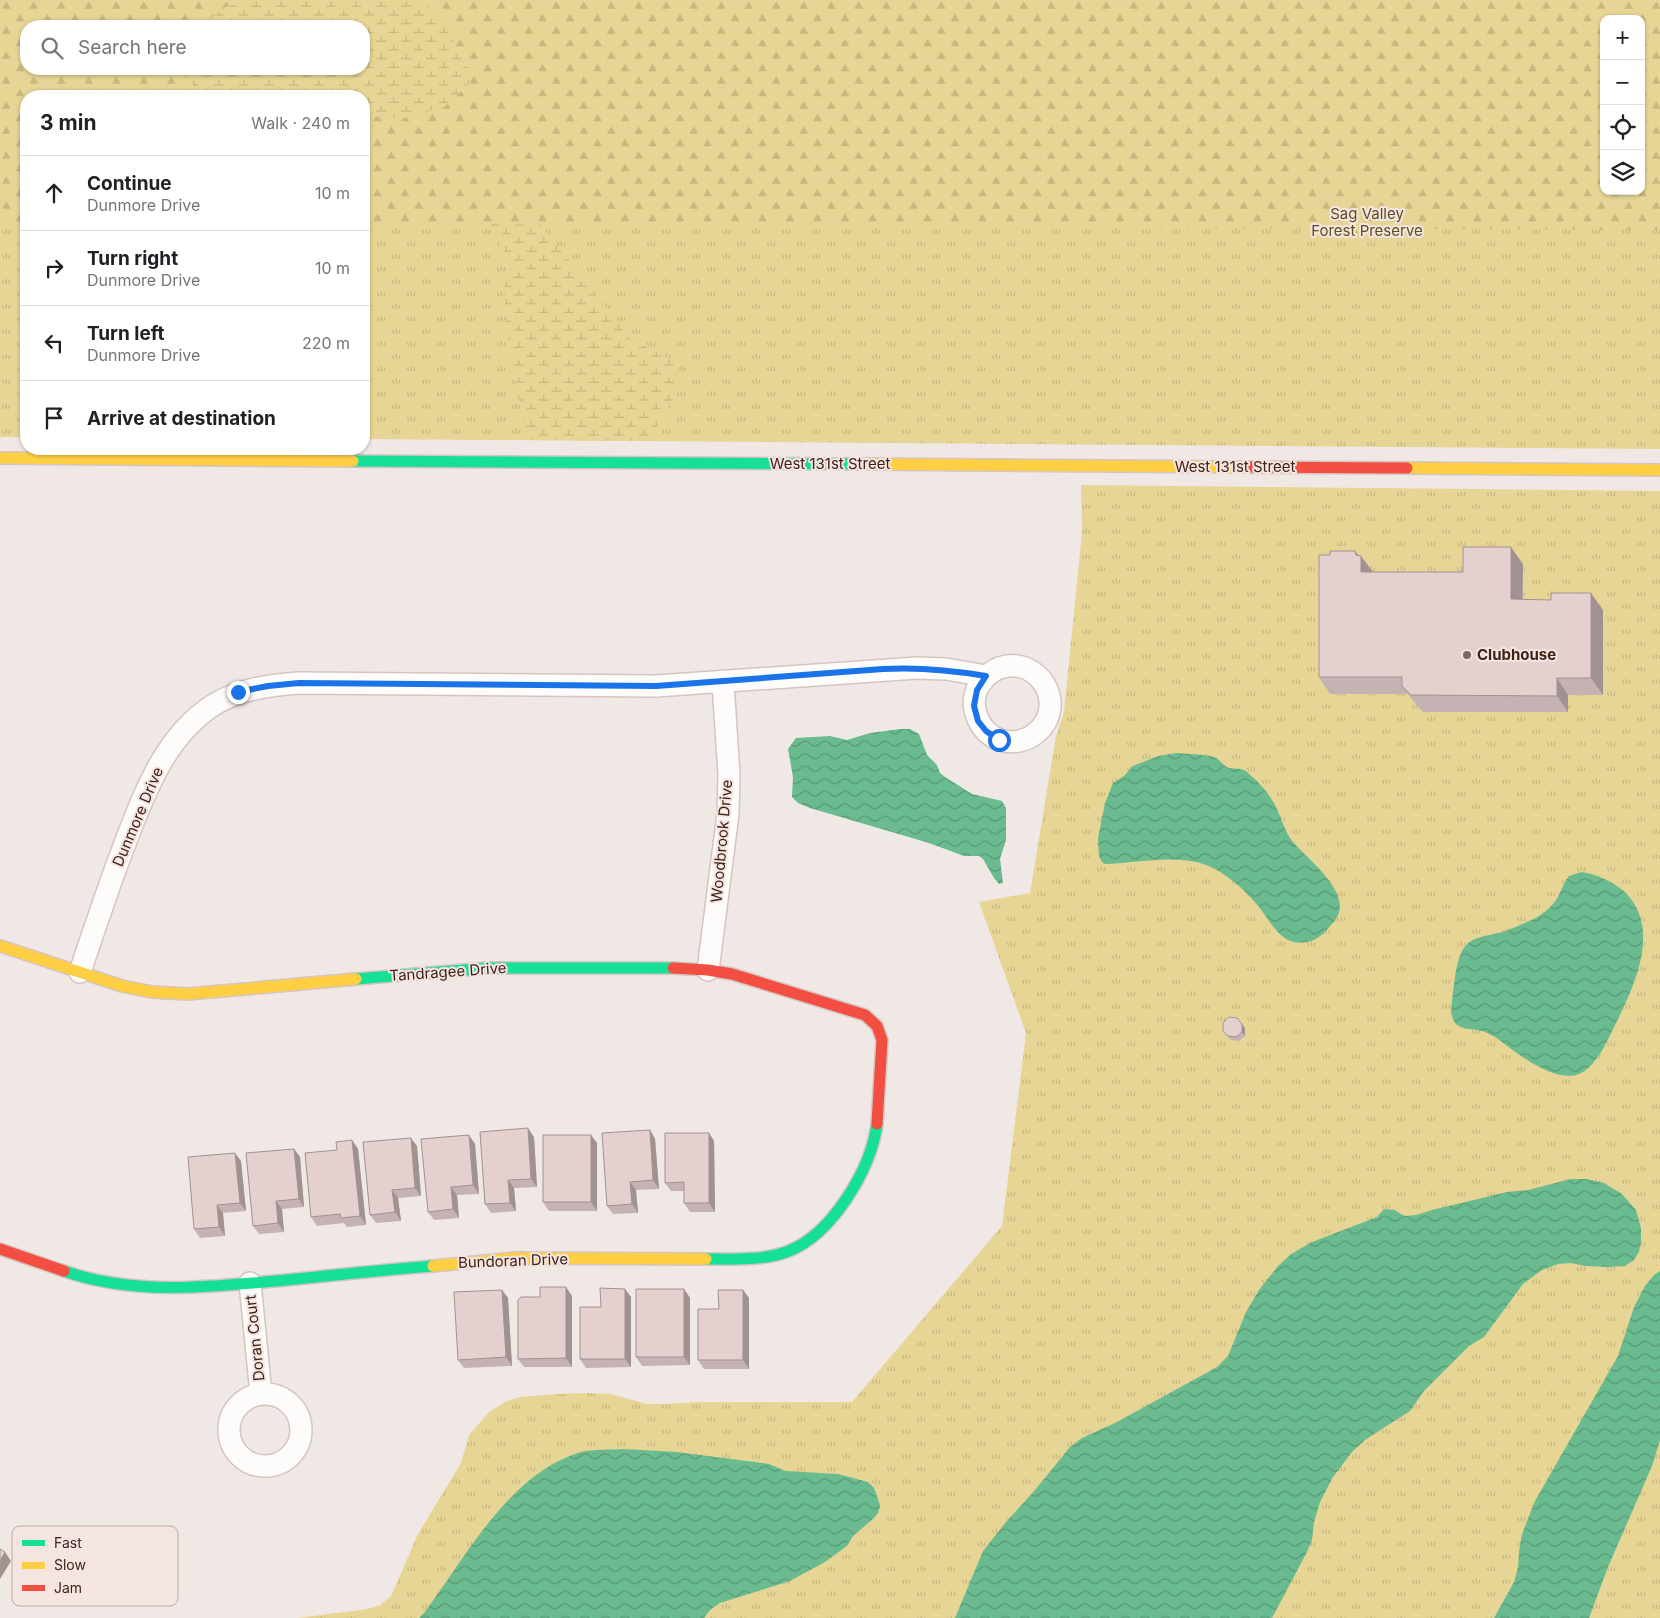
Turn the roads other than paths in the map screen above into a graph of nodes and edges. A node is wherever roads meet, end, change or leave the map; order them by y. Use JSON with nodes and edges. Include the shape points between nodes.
{"nodes":[{"id":1,"x":0,"y":458,"type":"edge"},
{"id":2,"x":1660,"y":470,"type":"edge"},
{"id":3,"x":986,"y":676,"type":"dead end"},
{"id":4,"x":723,"y":682,"type":"junction"},
{"id":5,"x":0,"y":946,"type":"edge"},
{"id":6,"x":708,"y":970,"type":"junction"},
{"id":7,"x":80,"y":972,"type":"junction"},
{"id":8,"x":882,"y":1040,"type":"joint"},
{"id":9,"x":0,"y":1249,"type":"edge"},
{"id":10,"x":250,"y":1283,"type":"junction"},
{"id":11,"x":261,"y":1394,"type":"dead end"}],
"edges":[{"from":1,"to":2,"type":"street","name":"West 131st Street"},
{"from":3,"to":4,"type":"street","name":"Dunmore Drive","via":[[918,668]]},
{"from":4,"to":6,"type":"street","name":"Woodbrook Drive","via":[[729,806]]},
{"from":4,"to":7,"type":"street","name":"Dunmore Drive","via":[[656,686],[299,683],[238,692],[194,720],[159,765],[142,799]]},
{"from":5,"to":7,"type":"street","name":"Tandragee Drive"},
{"from":6,"to":7,"type":"street","name":"Tandragee Drive","via":[[488,968],[188,994],[145,991]]},
{"from":6,"to":8,"type":"street","name":"Tandragee Drive","via":[[732,974],[865,1015],[877,1026]]},
{"from":8,"to":10,"type":"street","name":"Bundoran Drive","via":[[875,1135],[862,1174],[817,1232],[782,1253],[743,1260],[516,1258]]},
{"from":9,"to":10,"type":"street","name":"Bundoran Drive","via":[[78,1276],[112,1284],[158,1288]]},
{"from":10,"to":11,"type":"street","name":"Doran Court"}]}
